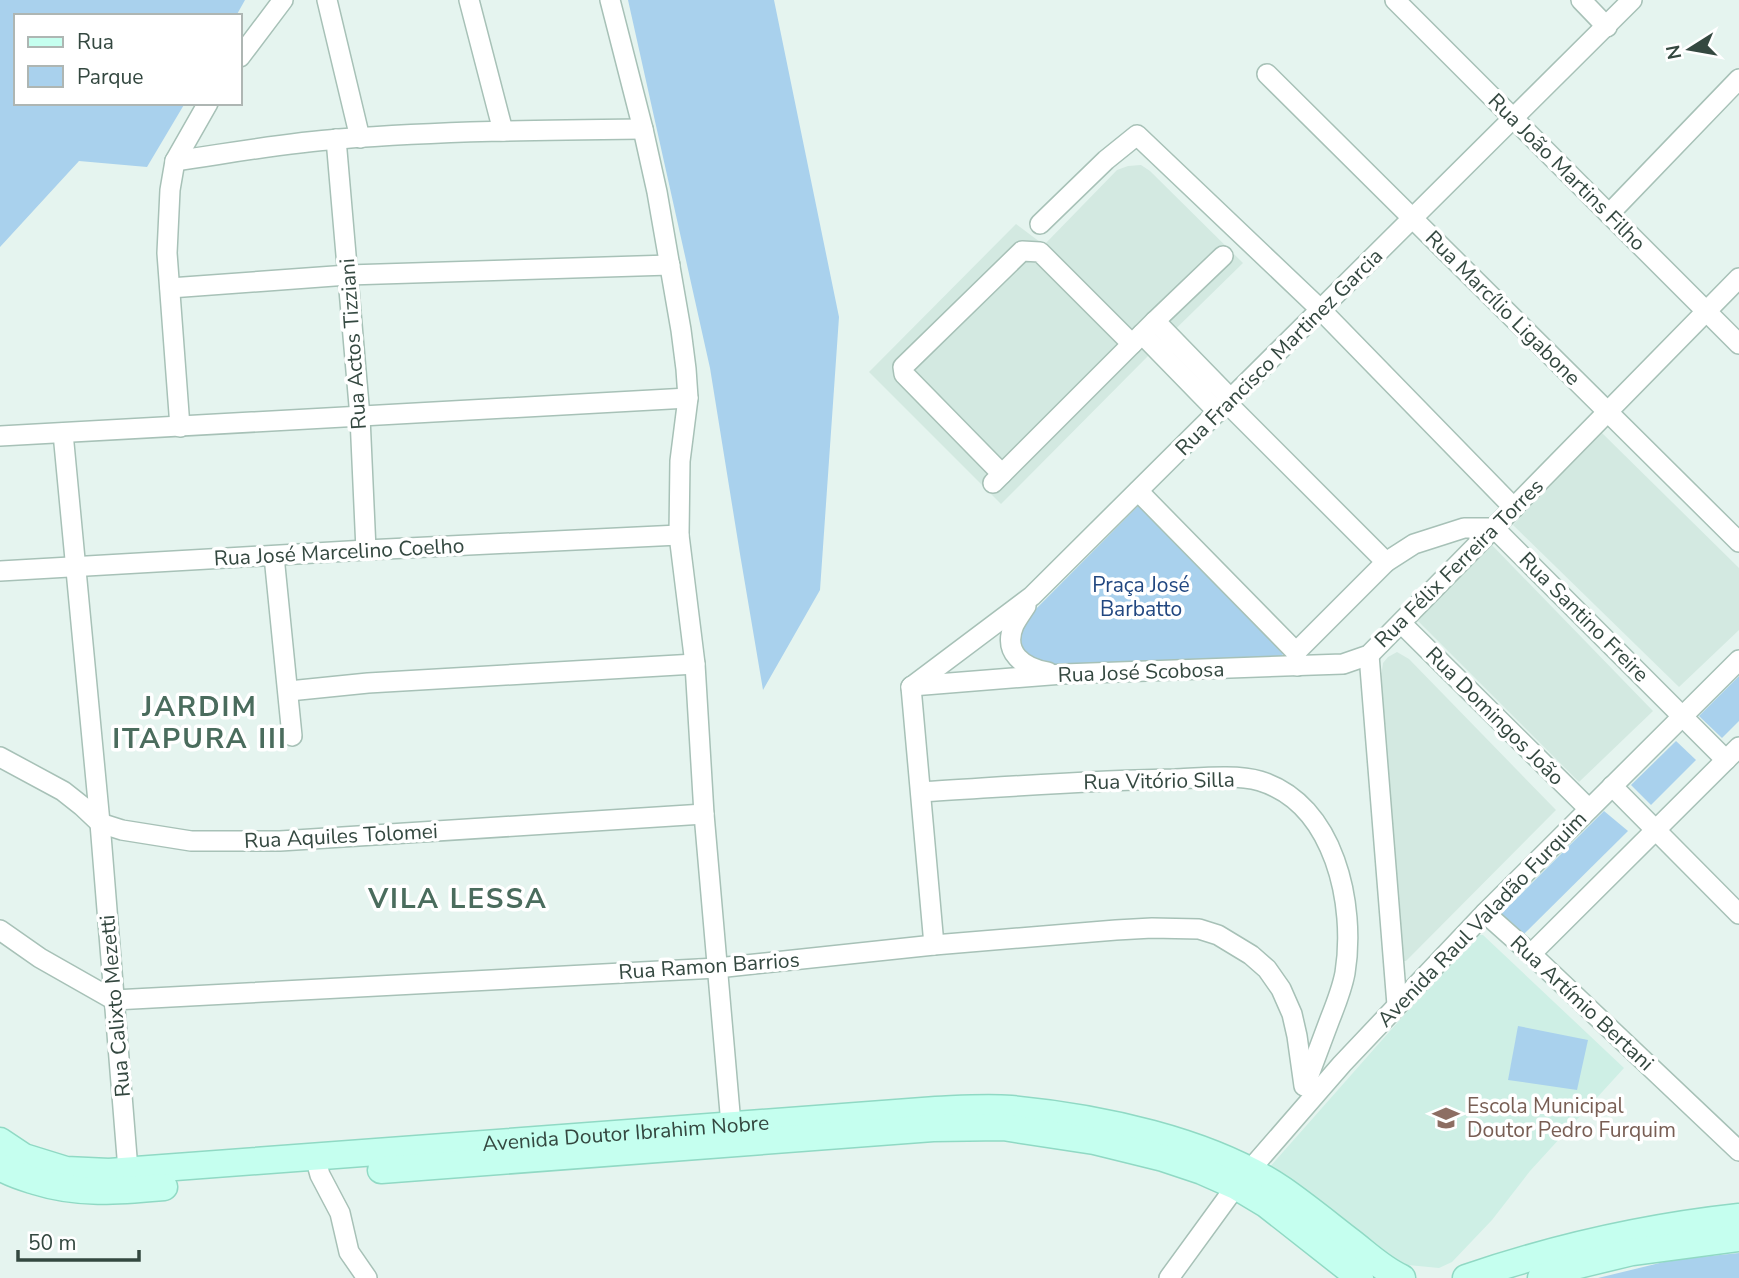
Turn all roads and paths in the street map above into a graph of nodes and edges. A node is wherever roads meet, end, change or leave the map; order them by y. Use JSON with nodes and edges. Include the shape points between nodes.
{"nodes":[{"id":1,"x":282,"y":0,"type":"edge"},
{"id":2,"x":327,"y":0,"type":"edge"},
{"id":3,"x":469,"y":0,"type":"edge"},
{"id":4,"x":610,"y":0,"type":"edge"},
{"id":5,"x":1395,"y":0,"type":"edge"},
{"id":6,"x":1581,"y":0,"type":"edge"},
{"id":7,"x":1632,"y":0,"type":"edge"},
{"id":8,"x":1606,"y":27,"type":"junction"},
{"id":9,"x":242,"y":54,"type":"edge"},
{"id":10,"x":1267,"y":74,"type":"dead end"},
{"id":11,"x":1739,"y":79,"type":"edge"},
{"id":12,"x":207,"y":105,"type":"edge"},
{"id":13,"x":1514,"y":119,"type":"junction"},
{"id":14,"x":643,"y":129,"type":"junction"},
{"id":15,"x":503,"y":131,"type":"junction"},
{"id":16,"x":360,"y":138,"type":"junction"},
{"id":17,"x":336,"y":139,"type":"junction"},
{"id":18,"x":175,"y":161,"type":"junction"},
{"id":19,"x":1609,"y":214,"type":"junction"},
{"id":20,"x":1413,"y":219,"type":"junction"},
{"id":21,"x":1040,"y":224,"type":"dead end"},
{"id":22,"x":1223,"y":256,"type":"dead end"},
{"id":23,"x":670,"y":265,"type":"junction"},
{"id":24,"x":348,"y":275,"type":"junction"},
{"id":25,"x":1739,"y":278,"type":"edge"},
{"id":26,"x":170,"y":288,"type":"junction"},
{"id":27,"x":1321,"y":310,"type":"junction"},
{"id":28,"x":1706,"y":311,"type":"junction"},
{"id":29,"x":1143,"y":333,"type":"junction"},
{"id":30,"x":1739,"y":344,"type":"edge"},
{"id":31,"x":688,"y":398,"type":"junction"},
{"id":32,"x":1225,"y":405,"type":"junction"},
{"id":33,"x":1608,"y":412,"type":"junction"},
{"id":34,"x":360,"y":416,"type":"junction"},
{"id":35,"x":180,"y":427,"type":"junction"},
{"id":36,"x":63,"y":433,"type":"junction"},
{"id":37,"x":0,"y":436,"type":"edge"},
{"id":38,"x":1138,"y":491,"type":"junction"},
{"id":39,"x":1514,"y":508,"type":"junction"},
{"id":40,"x":1494,"y":528,"type":"junction"},
{"id":41,"x":679,"y":535,"type":"junction"},
{"id":42,"x":1739,"y":542,"type":"edge"},
{"id":43,"x":366,"y":550,"type":"junction"},
{"id":44,"x":274,"y":556,"type":"junction"},
{"id":45,"x":1386,"y":562,"type":"junction"},
{"id":46,"x":75,"y":567,"type":"junction"},
{"id":47,"x":0,"y":571,"type":"edge"},
{"id":48,"x":1032,"y":596,"type":"junction"},
{"id":49,"x":1401,"y":623,"type":"junction"},
{"id":50,"x":1369,"y":655,"type":"junction"},
{"id":51,"x":1297,"y":660,"type":"junction"},
{"id":52,"x":1739,"y":660,"type":"edge"},
{"id":53,"x":695,"y":664,"type":"junction"},
{"id":54,"x":1063,"y":674,"type":"junction"},
{"id":55,"x":911,"y":687,"type":"junction"},
{"id":56,"x":289,"y":691,"type":"junction"},
{"id":57,"x":1683,"y":716,"type":"junction"},
{"id":58,"x":292,"y":736,"type":"dead end"},
{"id":59,"x":1732,"y":754,"type":"edge"},
{"id":60,"x":0,"y":757,"type":"edge"},
{"id":61,"x":1612,"y":786,"type":"junction"},
{"id":62,"x":921,"y":792,"type":"junction"},
{"id":63,"x":1589,"y":809,"type":"junction"},
{"id":64,"x":704,"y":814,"type":"junction"},
{"id":65,"x":100,"y":822,"type":"junction"},
{"id":66,"x":1656,"y":830,"type":"junction"},
{"id":67,"x":1485,"y":913,"type":"junction"},
{"id":68,"x":1739,"y":914,"type":"edge"},
{"id":69,"x":0,"y":930,"type":"edge"},
{"id":70,"x":934,"y":945,"type":"junction"},
{"id":71,"x":1531,"y":954,"type":"junction"},
{"id":72,"x":717,"y":968,"type":"junction"},
{"id":73,"x":1281,"y":989,"type":"junction"},
{"id":74,"x":114,"y":1000,"type":"junction"},
{"id":75,"x":1397,"y":1005,"type":"junction"},
{"id":76,"x":1325,"y":1032,"type":"junction"},
{"id":77,"x":1304,"y":1086,"type":"junction"},
{"id":78,"x":1294,"y":1118,"type":"junction"},
{"id":79,"x":732,"y":1135,"type":"junction"},
{"id":80,"x":0,"y":1141,"type":"edge"},
{"id":81,"x":1739,"y":1151,"type":"edge"},
{"id":82,"x":318,"y":1166,"type":"junction"},
{"id":83,"x":0,"y":1167,"type":"edge"},
{"id":84,"x":1243,"y":1178,"type":"junction"},
{"id":85,"x":129,"y":1181,"type":"junction"},
{"id":86,"x":1739,"y":1217,"type":"edge"},
{"id":87,"x":1739,"y":1238,"type":"edge"},
{"id":88,"x":1349,"y":1274,"type":"edge"},
{"id":89,"x":367,"y":1278,"type":"edge"},
{"id":90,"x":1169,"y":1278,"type":"edge"},
{"id":91,"x":1402,"y":1278,"type":"edge"},
{"id":92,"x":1466,"y":1278,"type":"edge"},
{"id":93,"x":1541,"y":1278,"type":"edge"}],
"edges":[{"from":1,"to":9,"type":"street"},
{"from":2,"to":16,"type":"street"},
{"from":3,"to":15,"type":"street"},
{"from":4,"to":14,"type":"street"},
{"from":5,"to":13,"type":"street","name":"Rua João Martins Filho"},
{"from":6,"to":8,"type":"street"},
{"from":7,"to":8,"type":"street","name":"Rua Francisco Martinez Garcia"},
{"from":8,"to":13,"type":"street","name":"Rua Francisco Martinez Garcia"},
{"from":10,"to":20,"type":"street","name":"Rua Marcílio Ligabone"},
{"from":11,"to":19,"type":"street"},
{"from":12,"to":18,"type":"street"},
{"from":13,"to":19,"type":"street","name":"Rua João Martins Filho"},
{"from":13,"to":20,"type":"street","name":"Rua Francisco Martinez Garcia"},
{"from":14,"to":15,"type":"street"},
{"from":14,"to":23,"type":"street"},
{"from":15,"to":16,"type":"street"},
{"from":16,"to":17,"type":"street"},
{"from":17,"to":18,"type":"street"},
{"from":17,"to":24,"type":"street","name":"Rua Actos Tizziani"},
{"from":18,"to":26,"type":"street","via":[[167,225]]},
{"from":19,"to":28,"type":"street","name":"Rua João Martins Filho"},
{"from":20,"to":27,"type":"street","name":"Rua Francisco Martinez Garcia"},
{"from":20,"to":33,"type":"street","name":"Rua Marcílio Ligabone"},
{"from":21,"to":27,"type":"street","via":[[1137,135]]},
{"from":22,"to":29,"type":"street"},
{"from":23,"to":24,"type":"street"},
{"from":23,"to":31,"type":"street"},
{"from":24,"to":26,"type":"street"},
{"from":24,"to":34,"type":"street","name":"Rua Actos Tizziani"},
{"from":25,"to":28,"type":"street","name":"Rua Félix Ferreira Torres"},
{"from":26,"to":35,"type":"street"},
{"from":27,"to":32,"type":"street","name":"Rua Francisco Martinez Garcia"},
{"from":27,"to":39,"type":"street"},
{"from":28,"to":30,"type":"street","name":"Rua João Martins Filho"},
{"from":28,"to":33,"type":"street","name":"Rua Félix Ferreira Torres"},
{"from":29,"to":29,"type":"street","via":[[997,479],[904,374],[904,367],[1022,251],[1040,252]]},
{"from":29,"to":32,"type":"street"},
{"from":31,"to":34,"type":"street"},
{"from":31,"to":41,"type":"street","via":[[680,461]]},
{"from":32,"to":38,"type":"street","name":"Rua Francisco Martinez Garcia"},
{"from":32,"to":45,"type":"street"},
{"from":33,"to":39,"type":"street","name":"Rua Félix Ferreira Torres"},
{"from":33,"to":42,"type":"street","name":"Rua Marcílio Ligabone"},
{"from":34,"to":35,"type":"street"},
{"from":34,"to":43,"type":"street","name":"Rua Actos Tizziani"},
{"from":35,"to":36,"type":"street"},
{"from":36,"to":37,"type":"street"},
{"from":36,"to":46,"type":"street","name":"Rua Calixto Mezetti"},
{"from":38,"to":48,"type":"street","name":"Rua Francisco Martinez Garcia"},
{"from":38,"to":51,"type":"street"},
{"from":39,"to":40,"type":"street","name":"Rua Félix Ferreira Torres"},
{"from":40,"to":45,"type":"street","via":[[1464,528],[1413,544]]},
{"from":40,"to":49,"type":"street","name":"Rua Félix Ferreira Torres"},
{"from":40,"to":57,"type":"street","name":"Rua Santino Freire"},
{"from":41,"to":43,"type":"street","name":"Rua José Marcelino Coelho"},
{"from":41,"to":53,"type":"street"},
{"from":43,"to":44,"type":"street","name":"Rua José Marcelino Coelho"},
{"from":44,"to":46,"type":"street","name":"Rua José Marcelino Coelho"},
{"from":44,"to":56,"type":"street"},
{"from":45,"to":51,"type":"street"},
{"from":46,"to":47,"type":"street","name":"Rua José Marcelino Coelho"},
{"from":46,"to":65,"type":"street","name":"Rua Calixto Mezetti"},
{"from":48,"to":54,"type":"street","via":[[1014,625],[1013,649],[1028,667]]},
{"from":48,"to":55,"type":"street","name":"Rua Francisco Martinez Garcia"},
{"from":49,"to":50,"type":"street","name":"Rua Félix Ferreira Torres"},
{"from":49,"to":63,"type":"street","name":"Rua Domingos João"},
{"from":50,"to":51,"type":"street","name":"Rua José Scobosa","via":[[1343,664]]},
{"from":50,"to":75,"type":"street","name":"Rua Félix Ferreira Torres"},
{"from":51,"to":54,"type":"street","name":"Rua José Scobosa"},
{"from":52,"to":57,"type":"street","name":"Avenida Raul Valadão Furquim"},
{"from":53,"to":56,"type":"street"},
{"from":53,"to":64,"type":"street"},
{"from":54,"to":55,"type":"street","name":"Rua José Scobosa"},
{"from":55,"to":62,"type":"street"},
{"from":56,"to":58,"type":"street"},
{"from":57,"to":59,"type":"street","name":"Rua Santino Freire"},
{"from":57,"to":61,"type":"street","name":"Avenida Raul Valadão Furquim"},
{"from":59,"to":66,"type":"street"},
{"from":60,"to":65,"type":"street","name":"Rua Aquiles Tolomei","via":[[62,791]]},
{"from":61,"to":63,"type":"street","name":"Avenida Raul Valadão Furquim"},
{"from":61,"to":66,"type":"street"},
{"from":62,"to":70,"type":"street"},
{"from":62,"to":76,"type":"street","name":"Rua Vitório Silla","via":[[1230,778],[1258,780],[1281,790],[1300,803],[1329,844],[1347,915],[1345,974]]},
{"from":63,"to":67,"type":"street","name":"Avenida Raul Valadão Furquim"},
{"from":64,"to":65,"type":"street","name":"Rua Aquiles Tolomei","via":[[229,842],[150,836]]},
{"from":64,"to":72,"type":"street"},
{"from":65,"to":74,"type":"street","name":"Rua Calixto Mezetti"},
{"from":66,"to":68,"type":"street"},
{"from":66,"to":71,"type":"street"},
{"from":67,"to":71,"type":"street","name":"Rua Artímio Bertani"},
{"from":67,"to":75,"type":"street","name":"Avenida Raul Valadão Furquim"},
{"from":69,"to":74,"type":"street"},
{"from":70,"to":72,"type":"street","name":"Rua Ramon Barrios"},
{"from":70,"to":73,"type":"street","name":"Rua Ramon Barrios","via":[[1152,928],[1199,929],[1251,955]]},
{"from":71,"to":81,"type":"street","name":"Rua Artímio Bertani"},
{"from":72,"to":74,"type":"street","name":"Rua Ramon Barrios"},
{"from":72,"to":79,"type":"street"},
{"from":73,"to":76,"type":"street","via":[[1303,1018]]},
{"from":73,"to":77,"type":"street","name":"Rua Ramon Barrios","via":[[1295,1025]]},
{"from":74,"to":85,"type":"street","name":"Rua Calixto Mezetti"},
{"from":75,"to":78,"type":"street","name":"Avenida Raul Valadão Furquim"},
{"from":76,"to":77,"type":"street","name":"Rua Vitório Silla"},
{"from":77,"to":78,"type":"street","name":"Rua Ramon Barrios"},
{"from":78,"to":84,"type":"street","name":"Avenida Raul Valadão Furquim"},
{"from":79,"to":82,"type":"main road","name":"Avenida Doutor Ibrahim Nobre"},
{"from":79,"to":84,"type":"main road","name":"Avenida Doutor Ibrahim Nobre","via":[[936,1110],[1009,1109],[1102,1122],[1172,1140],[1214,1154]]},
{"from":80,"to":85,"type":"main road","name":"Avenida Doutor Ibrahim Nobre","via":[[24,1157],[66,1170],[109,1172]]},
{"from":82,"to":85,"type":"main road","name":"Avenida Doutor Ibrahim Nobre"},
{"from":82,"to":89,"type":"street","via":[[340,1213],[349,1252]]},
{"from":83,"to":85,"type":"main road","name":"Avenida Doutor Ibrahim Nobre","via":[[58,1189],[106,1191]]},
{"from":84,"to":88,"type":"main road","via":[[1266,1204]]},
{"from":84,"to":90,"type":"street","name":"Avenida Raul Valadão Furquim"},
{"from":84,"to":91,"type":"main road","via":[[1282,1189]]},
{"from":86,"to":92,"type":"main road","via":[[1633,1232]]},
{"from":87,"to":93,"type":"main road","via":[[1632,1252]]}]}
